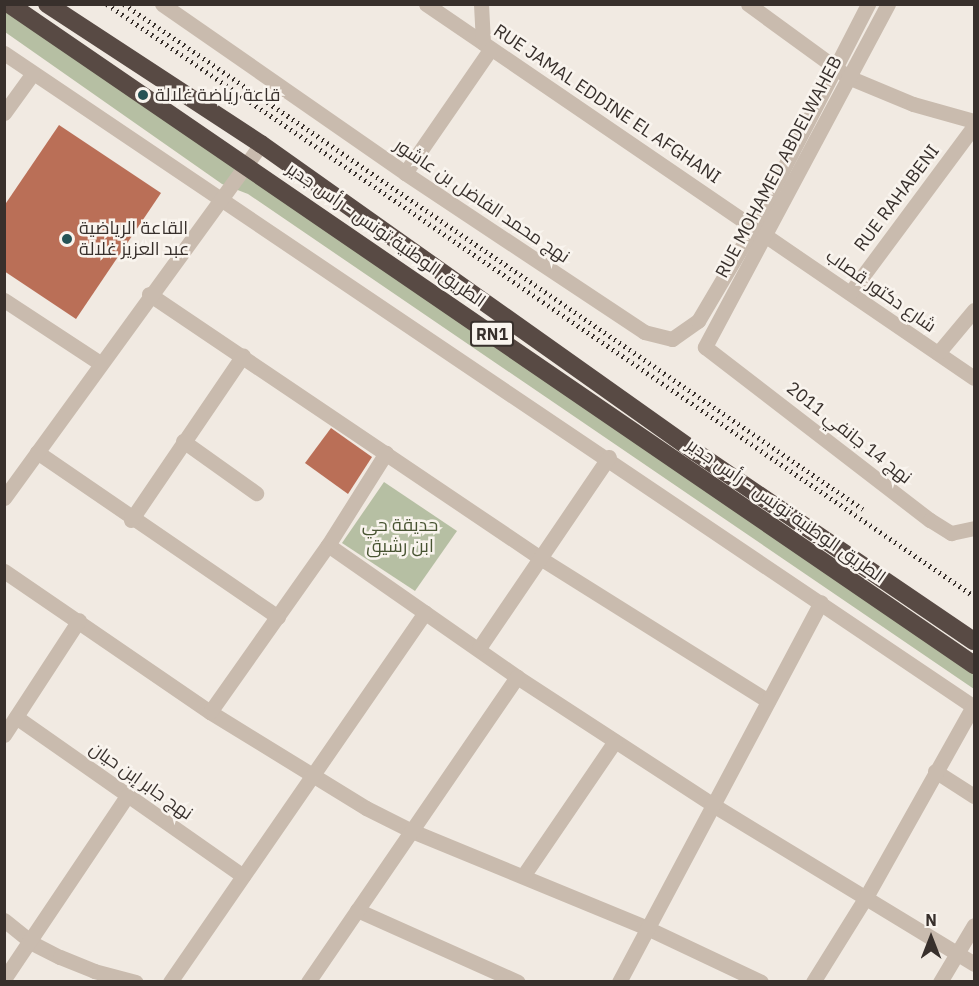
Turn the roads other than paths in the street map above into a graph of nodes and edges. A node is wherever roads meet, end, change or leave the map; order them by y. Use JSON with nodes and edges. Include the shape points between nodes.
{"nodes":[{"id":1,"x":9,"y":4,"type":"edge"},
{"id":2,"x":47,"y":4,"type":"edge"},
{"id":3,"x":162,"y":4,"type":"edge"},
{"id":4,"x":426,"y":4,"type":"edge"},
{"id":5,"x":481,"y":4,"type":"edge"},
{"id":6,"x":748,"y":4,"type":"edge"},
{"id":7,"x":868,"y":4,"type":"edge"},
{"id":8,"x":888,"y":4,"type":"edge"},
{"id":9,"x":487,"y":47,"type":"junction"},
{"id":10,"x":4,"y":53,"type":"edge"},
{"id":11,"x":833,"y":70,"type":"junction"},
{"id":12,"x":33,"y":73,"type":"junction"},
{"id":13,"x":848,"y":77,"type":"junction"},
{"id":14,"x":4,"y":113,"type":"edge"},
{"id":15,"x":975,"y":121,"type":"edge"},
{"id":16,"x":975,"y":126,"type":"edge"},
{"id":17,"x":261,"y":144,"type":"junction"},
{"id":18,"x":246,"y":164,"type":"junction"},
{"id":19,"x":405,"y":173,"type":"junction"},
{"id":20,"x":221,"y":198,"type":"junction"},
{"id":21,"x":760,"y":232,"type":"junction"},
{"id":22,"x":149,"y":294,"type":"junction"},
{"id":23,"x":850,"y":294,"type":"junction"},
{"id":24,"x":5,"y":301,"type":"edge"},
{"id":25,"x":975,"y":310,"type":"edge"},
{"id":26,"x":705,"y":347,"type":"joint"},
{"id":27,"x":938,"y":353,"type":"junction"},
{"id":28,"x":243,"y":355,"type":"junction"},
{"id":29,"x":100,"y":363,"type":"junction"},
{"id":30,"x":975,"y":378,"type":"edge"},
{"id":31,"x":183,"y":441,"type":"junction"},
{"id":32,"x":37,"y":452,"type":"junction"},
{"id":33,"x":386,"y":453,"type":"junction"},
{"id":34,"x":609,"y":458,"type":"junction"},
{"id":35,"x":256,"y":493,"type":"dead end"},
{"id":36,"x":4,"y":498,"type":"edge"},
{"id":37,"x":131,"y":520,"type":"junction"},
{"id":38,"x":975,"y":528,"type":"edge"},
{"id":39,"x":328,"y":545,"type":"junction"},
{"id":40,"x":540,"y":558,"type":"junction"},
{"id":41,"x":4,"y":571,"type":"edge"},
{"id":42,"x":821,"y":602,"type":"junction"},
{"id":43,"x":425,"y":613,"type":"junction"},
{"id":44,"x":278,"y":616,"type":"junction"},
{"id":45,"x":79,"y":620,"type":"junction"},
{"id":46,"x":975,"y":641,"type":"edge"},
{"id":47,"x":479,"y":648,"type":"junction"},
{"id":48,"x":975,"y":665,"type":"edge"},
{"id":49,"x":517,"y":676,"type":"junction"},
{"id":50,"x":768,"y":701,"type":"junction"},
{"id":51,"x":974,"y":706,"type":"edge"},
{"id":52,"x":210,"y":712,"type":"junction"},
{"id":53,"x":16,"y":717,"type":"junction"},
{"id":54,"x":4,"y":735,"type":"edge"},
{"id":55,"x":615,"y":741,"type":"junction"},
{"id":56,"x":935,"y":771,"type":"junction"},
{"id":57,"x":311,"y":777,"type":"junction"},
{"id":58,"x":127,"y":796,"type":"junction"},
{"id":59,"x":975,"y":796,"type":"edge"},
{"id":60,"x":713,"y":805,"type":"junction"},
{"id":61,"x":412,"y":831,"type":"junction"},
{"id":62,"x":243,"y":876,"type":"junction"},
{"id":63,"x":523,"y":876,"type":"junction"},
{"id":64,"x":866,"y":897,"type":"junction"},
{"id":65,"x":357,"y":910,"type":"junction"},
{"id":66,"x":4,"y":920,"type":"edge"},
{"id":67,"x":975,"y":925,"type":"edge"},
{"id":68,"x":647,"y":928,"type":"junction"},
{"id":69,"x":32,"y":943,"type":"junction"},
{"id":70,"x":956,"y":953,"type":"junction"},
{"id":71,"x":975,"y":964,"type":"edge"},
{"id":72,"x":735,"y":976,"type":"edge"},
{"id":73,"x":4,"y":979,"type":"edge"},
{"id":74,"x":136,"y":981,"type":"edge"},
{"id":75,"x":170,"y":981,"type":"edge"},
{"id":76,"x":308,"y":981,"type":"edge"},
{"id":77,"x":518,"y":981,"type":"edge"},
{"id":78,"x":619,"y":981,"type":"edge"},
{"id":79,"x":761,"y":981,"type":"edge"},
{"id":80,"x":813,"y":981,"type":"edge"},
{"id":81,"x":940,"y":981,"type":"edge"}],
"edges":[{"from":1,"to":18,"type":"highway","name":"الطريق الوطنية تونس - رأس جدير","number":"RN1"},
{"from":2,"to":17,"type":"highway","name":"الطريق الوطنية تونس - رأس جدير","number":"RN1"},
{"from":3,"to":19,"type":"street","name":"نهج محمد الفاضل بن عاشور"},
{"from":4,"to":9,"type":"street","name":"RUE JAMAL EDDINE EL AFGHANI"},
{"from":5,"to":9,"type":"street"},
{"from":6,"to":11,"type":"street"},
{"from":7,"to":11,"type":"street"},
{"from":8,"to":13,"type":"street","name":"RUE MOHAMED ABDELWAHEB"},
{"from":9,"to":19,"type":"street"},
{"from":9,"to":21,"type":"street","name":"RUE JAMAL EDDINE EL AFGHANI"},
{"from":10,"to":12,"type":"street"},
{"from":11,"to":13,"type":"street"},
{"from":11,"to":21,"type":"street"},
{"from":12,"to":14,"type":"street"},
{"from":12,"to":20,"type":"street"},
{"from":13,"to":15,"type":"street","via":[[914,104]]},
{"from":13,"to":21,"type":"street","name":"RUE MOHAMED ABDELWAHEB"},
{"from":16,"to":23,"type":"street","name":"RUE RAHABENI"},
{"from":17,"to":18,"type":"street"},
{"from":17,"to":46,"type":"highway","name":"الطريق الوطنية تونس - رأس جدير","number":"RN1","via":[[694,451]]},
{"from":18,"to":20,"type":"street"},
{"from":18,"to":48,"type":"highway","name":"الطريق الوطنية تونس - رأس جدير","number":"RN1"},
{"from":19,"to":21,"type":"street","name":"نهج محمد الفاضل بن عاشور","via":[[656,337],[672,339],[698,321]]},
{"from":20,"to":22,"type":"street"},
{"from":20,"to":34,"type":"street"},
{"from":21,"to":23,"type":"street","name":"شارع دكتور قصاب"},
{"from":21,"to":26,"type":"street","name":"RUE MOHAMED ABDELWAHEB"},
{"from":22,"to":28,"type":"street"},
{"from":22,"to":29,"type":"street"},
{"from":23,"to":27,"type":"street","name":"شارع دكتور قصاب"},
{"from":24,"to":29,"type":"street"},
{"from":25,"to":27,"type":"street"},
{"from":26,"to":38,"type":"street","name":"نهج 14 جانفي 2011","via":[[930,520],[951,533]]},
{"from":27,"to":30,"type":"street","name":"شارع دكتور قصاب"},
{"from":28,"to":31,"type":"street"},
{"from":28,"to":33,"type":"street"},
{"from":29,"to":32,"type":"street"},
{"from":31,"to":35,"type":"street"},
{"from":31,"to":37,"type":"street"},
{"from":32,"to":36,"type":"street"},
{"from":32,"to":37,"type":"street"},
{"from":33,"to":39,"type":"street"},
{"from":33,"to":40,"type":"street"},
{"from":34,"to":40,"type":"street"},
{"from":34,"to":42,"type":"street"},
{"from":37,"to":44,"type":"street"},
{"from":39,"to":43,"type":"street"},
{"from":39,"to":44,"type":"street"},
{"from":40,"to":47,"type":"street"},
{"from":40,"to":50,"type":"street"},
{"from":41,"to":45,"type":"street"},
{"from":42,"to":50,"type":"street"},
{"from":42,"to":51,"type":"street"},
{"from":43,"to":47,"type":"street"},
{"from":43,"to":57,"type":"street"},
{"from":44,"to":52,"type":"street"},
{"from":45,"to":52,"type":"street"},
{"from":45,"to":53,"type":"street"},
{"from":47,"to":49,"type":"street"},
{"from":49,"to":55,"type":"street"},
{"from":49,"to":61,"type":"street"},
{"from":50,"to":60,"type":"street"},
{"from":51,"to":56,"type":"street"},
{"from":52,"to":57,"type":"street"},
{"from":53,"to":54,"type":"street"},
{"from":53,"to":58,"type":"street","name":"نهج جابر إبن حيان"},
{"from":55,"to":60,"type":"street"},
{"from":55,"to":63,"type":"street"},
{"from":56,"to":59,"type":"street"},
{"from":56,"to":64,"type":"street"},
{"from":57,"to":61,"type":"street"},
{"from":57,"to":62,"type":"street"},
{"from":58,"to":62,"type":"street","name":"نهج جابر إبن حيان"},
{"from":58,"to":69,"type":"street"},
{"from":60,"to":64,"type":"street"},
{"from":60,"to":68,"type":"street"},
{"from":61,"to":63,"type":"street"},
{"from":61,"to":65,"type":"street"},
{"from":62,"to":75,"type":"street"},
{"from":63,"to":68,"type":"street"},
{"from":64,"to":70,"type":"street"},
{"from":64,"to":80,"type":"street"},
{"from":65,"to":76,"type":"street"},
{"from":65,"to":77,"type":"street"},
{"from":66,"to":69,"type":"street"},
{"from":67,"to":70,"type":"street"},
{"from":68,"to":72,"type":"street"},
{"from":68,"to":78,"type":"street"},
{"from":69,"to":73,"type":"street"},
{"from":69,"to":74,"type":"street","via":[[94,971]]},
{"from":70,"to":71,"type":"street"},
{"from":70,"to":81,"type":"street"},
{"from":72,"to":79,"type":"street"}]}
